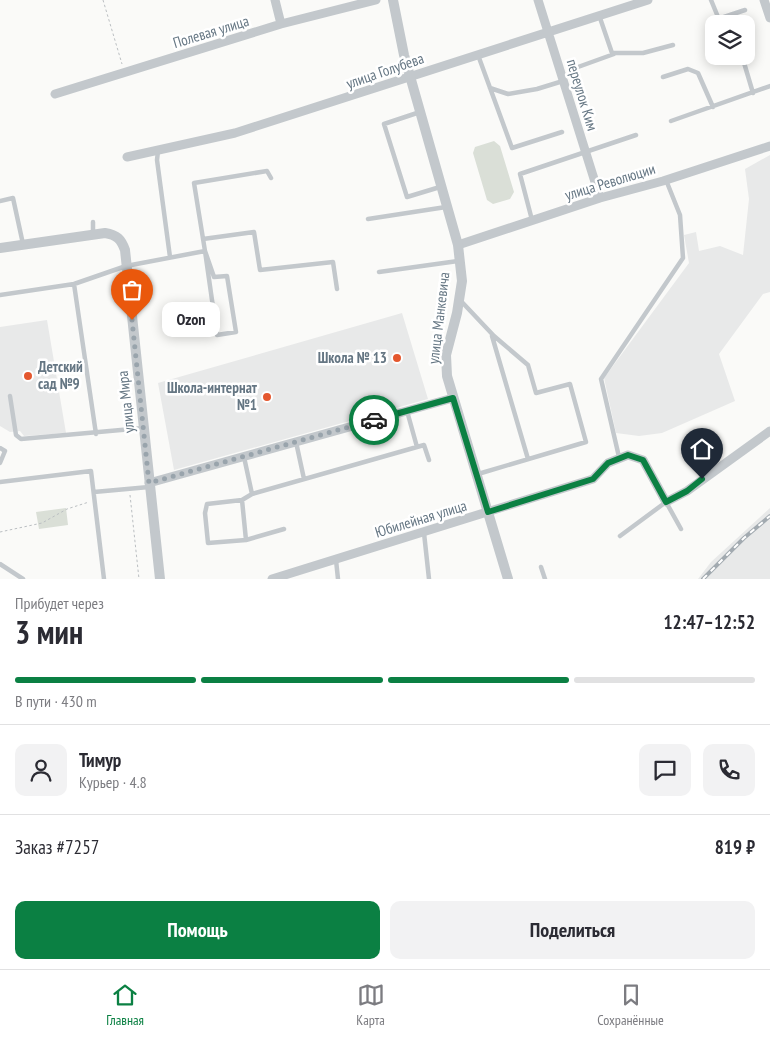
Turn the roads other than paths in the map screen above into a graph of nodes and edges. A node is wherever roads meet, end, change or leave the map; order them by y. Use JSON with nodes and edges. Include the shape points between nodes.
{"nodes":[{"id":1,"x":275,"y":0,"type":"edge"},
{"id":2,"x":376,"y":0,"type":"edge"},
{"id":3,"x":393,"y":0,"type":"edge"},
{"id":4,"x":538,"y":0,"type":"edge"},
{"id":5,"x":648,"y":0,"type":"edge"},
{"id":6,"x":711,"y":0,"type":"edge"},
{"id":7,"x":767,"y":3,"type":"edge"},
{"id":8,"x":745,"y":10,"type":"dead end"},
{"id":9,"x":598,"y":15,"type":"junction"},
{"id":10,"x":770,"y":18,"type":"edge"},
{"id":11,"x":281,"y":24,"type":"junction"},
{"id":12,"x":548,"y":32,"type":"junction"},
{"id":13,"x":673,"y":45,"type":"dead end"},
{"id":14,"x":478,"y":53,"type":"junction"},
{"id":15,"x":618,"y":53,"type":"junction"},
{"id":16,"x":745,"y":65,"type":"edge"},
{"id":17,"x":578,"y":67,"type":"dead end"},
{"id":18,"x":411,"y":76,"type":"junction"},
{"id":19,"x":663,"y":77,"type":"dead end"},
{"id":20,"x":563,"y":81,"type":"junction"},
{"id":21,"x":770,"y":86,"type":"edge"},
{"id":22,"x":490,"y":88,"type":"junction"},
{"id":23,"x":753,"y":93,"type":"junction"},
{"id":24,"x":55,"y":94,"type":"dead end"},
{"id":25,"x":713,"y":107,"type":"junction"},
{"id":26,"x":421,"y":112,"type":"junction"},
{"id":27,"x":671,"y":121,"type":"dead end"},
{"id":28,"x":562,"y":132,"type":"dead end"},
{"id":29,"x":636,"y":135,"type":"dead end"},
{"id":30,"x":770,"y":146,"type":"edge"},
{"id":31,"x":158,"y":150,"type":"junction"},
{"id":32,"x":586,"y":153,"type":"junction"},
{"id":33,"x":127,"y":157,"type":"dead end"},
{"id":34,"x":271,"y":178,"type":"dead end"},
{"id":35,"x":666,"y":180,"type":"junction"},
{"id":36,"x":442,"y":187,"type":"junction"},
{"id":37,"x":600,"y":198,"type":"junction"},
{"id":38,"x":0,"y":200,"type":"edge"},
{"id":39,"x":447,"y":207,"type":"junction"},
{"id":40,"x":368,"y":218,"type":"dead end"},
{"id":41,"x":93,"y":222,"type":"dead end"},
{"id":42,"x":532,"y":222,"type":"junction"},
{"id":43,"x":93,"y":235,"type":"junction"},
{"id":44,"x":203,"y":239,"type":"junction"},
{"id":45,"x":23,"y":244,"type":"junction"},
{"id":46,"x":458,"y":245,"type":"junction"},
{"id":47,"x":0,"y":248,"type":"edge"},
{"id":48,"x":205,"y":251,"type":"junction"},
{"id":49,"x":170,"y":258,"type":"junction"},
{"id":50,"x":460,"y":261,"type":"junction"},
{"id":51,"x":126,"y":266,"type":"junction"},
{"id":52,"x":379,"y":272,"type":"dead end"},
{"id":53,"x":74,"y":284,"type":"junction"},
{"id":54,"x":337,"y":289,"type":"dead end"},
{"id":55,"x":0,"y":295,"type":"edge"},
{"id":56,"x":459,"y":298,"type":"junction"},
{"id":57,"x":492,"y":333,"type":"junction"},
{"id":58,"x":10,"y":396,"type":"dead end"},
{"id":59,"x":453,"y":398,"type":"junction"},
{"id":60,"x":407,"y":411,"type":"junction"},
{"id":61,"x":144,"y":428,"type":"junction"},
{"id":62,"x":770,"y":431,"type":"edge"},
{"id":63,"x":96,"y":434,"type":"junction"},
{"id":64,"x":296,"y":442,"type":"junction"},
{"id":65,"x":0,"y":448,"type":"edge"},
{"id":66,"x":417,"y":448,"type":"junction"},
{"id":67,"x":244,"y":457,"type":"junction"},
{"id":68,"x":618,"y":457,"type":"junction"},
{"id":69,"x":528,"y":459,"type":"junction"},
{"id":70,"x":429,"y":460,"type":"dead end"},
{"id":71,"x":0,"y":463,"type":"edge"},
{"id":72,"x":476,"y":474,"type":"junction"},
{"id":73,"x":304,"y":479,"type":"junction"},
{"id":74,"x":0,"y":482,"type":"edge"},
{"id":75,"x":149,"y":485,"type":"junction"},
{"id":76,"x":94,"y":492,"type":"junction"},
{"id":77,"x":252,"y":494,"type":"junction"},
{"id":78,"x":242,"y":500,"type":"junction"},
{"id":79,"x":666,"y":502,"type":"junction"},
{"id":80,"x":488,"y":512,"type":"junction"},
{"id":81,"x":284,"y":529,"type":"dead end"},
{"id":82,"x":681,"y":529,"type":"dead end"},
{"id":83,"x":424,"y":533,"type":"junction"},
{"id":84,"x":620,"y":536,"type":"dead end"},
{"id":85,"x":246,"y":540,"type":"junction"},
{"id":86,"x":336,"y":560,"type":"junction"},
{"id":87,"x":0,"y":564,"type":"edge"},
{"id":88,"x":542,"y":567,"type":"dead end"},
{"id":89,"x":284,"y":577,"type":"edge"},
{"id":90,"x":23,"y":579,"type":"edge"},
{"id":91,"x":104,"y":579,"type":"edge"},
{"id":92,"x":160,"y":579,"type":"edge"},
{"id":93,"x":272,"y":579,"type":"edge"},
{"id":94,"x":338,"y":579,"type":"edge"},
{"id":95,"x":429,"y":579,"type":"edge"},
{"id":96,"x":508,"y":579,"type":"edge"},
{"id":97,"x":545,"y":579,"type":"edge"}],
"edges":[{"from":1,"to":11,"type":"street"},
{"from":2,"to":11,"type":"street","name":"Полевая улица"},
{"from":3,"to":18,"type":"street","name":"улица Манкевича"},
{"from":4,"to":12,"type":"street","name":"переулок Ким"},
{"from":5,"to":9,"type":"street","name":"улица Голубева"},
{"from":6,"to":8,"type":"lane","via":[[721,18]]},
{"from":7,"to":10,"type":"street"},
{"from":9,"to":12,"type":"street","name":"улица Голубева"},
{"from":9,"to":15,"type":"lane","via":[[612,53]]},
{"from":11,"to":24,"type":"street","name":"Полевая улица"},
{"from":12,"to":14,"type":"street","name":"улица Голубева"},
{"from":12,"to":20,"type":"street","name":"переулок Ким"},
{"from":13,"to":15,"type":"lane","via":[[643,53]]},
{"from":14,"to":18,"type":"street","name":"улица Голубева"},
{"from":14,"to":22,"type":"lane"},
{"from":15,"to":17,"type":"lane"},
{"from":16,"to":23,"type":"lane"},
{"from":18,"to":26,"type":"street","name":"улица Манкевича"},
{"from":18,"to":31,"type":"street","name":"улица Голубева","via":[[235,133]]},
{"from":19,"to":25,"type":"lane","via":[[688,69],[698,73]]},
{"from":20,"to":22,"type":"lane","via":[[508,94]]},
{"from":20,"to":32,"type":"street","name":"переулок Ким"},
{"from":21,"to":23,"type":"lane"},
{"from":22,"to":28,"type":"lane","via":[[512,148]]},
{"from":23,"to":25,"type":"lane"},
{"from":25,"to":27,"type":"lane"},
{"from":26,"to":36,"type":"street","name":"улица Манкевича"},
{"from":26,"to":36,"type":"lane","via":[[384,124],[407,197]]},
{"from":29,"to":32,"type":"lane"},
{"from":30,"to":35,"type":"street","name":"улица Революции"},
{"from":31,"to":33,"type":"street","name":"улица Голубева"},
{"from":31,"to":49,"type":"lane","via":[[156,160]]},
{"from":32,"to":37,"type":"street","name":"переулок Ким"},
{"from":32,"to":42,"type":"lane","via":[[520,174]]},
{"from":34,"to":44,"type":"lane","via":[[267,171],[194,182]]},
{"from":35,"to":37,"type":"street","name":"улица Революции"},
{"from":35,"to":68,"type":"lane","via":[[680,215],[683,258],[601,379]]},
{"from":36,"to":39,"type":"street","name":"улица Манкевича"},
{"from":37,"to":42,"type":"street","name":"улица Революции"},
{"from":38,"to":45,"type":"lane","via":[[13,198]]},
{"from":39,"to":40,"type":"lane"},
{"from":39,"to":46,"type":"street","name":"улица Манкевича"},
{"from":41,"to":43,"type":"lane"},
{"from":42,"to":46,"type":"street","name":"улица Революции"},
{"from":43,"to":45,"type":"street"},
{"from":43,"to":51,"type":"street","name":"улица Мира","via":[[116,235],[125,250]]},
{"from":44,"to":48,"type":"lane"},
{"from":44,"to":54,"type":"lane","via":[[254,232],[260,270],[333,262]]},
{"from":45,"to":47,"type":"street"},
{"from":46,"to":50,"type":"street","name":"улица Манкевича"},
{"from":48,"to":48,"type":"lane","via":[[217,335],[236,332],[227,276],[214,277]]},
{"from":48,"to":49,"type":"lane"},
{"from":49,"to":51,"type":"lane"},
{"from":50,"to":52,"type":"lane"},
{"from":50,"to":56,"type":"street","name":"улица Манкевича","via":[[462,281]]},
{"from":51,"to":53,"type":"lane"},
{"from":51,"to":61,"type":"street","name":"улица Мира"},
{"from":53,"to":55,"type":"lane"},
{"from":53,"to":63,"type":"lane"},
{"from":56,"to":57,"type":"lane"},
{"from":56,"to":59,"type":"street","name":"улица Манкевича","via":[[446,355]]},
{"from":57,"to":69,"type":"lane"},
{"from":57,"to":69,"type":"lane","via":[[528,364],[536,393],[570,384],[586,442]]},
{"from":58,"to":63,"type":"lane","via":[[16,435],[21,439]]},
{"from":59,"to":60,"type":"street"},
{"from":59,"to":72,"type":"street","name":"улица Манкевича"},
{"from":60,"to":64,"type":"street"},
{"from":60,"to":66,"type":"lane"},
{"from":61,"to":63,"type":"lane"},
{"from":61,"to":75,"type":"street","name":"улица Мира"},
{"from":62,"to":79,"type":"street","via":[[687,491]]},
{"from":64,"to":67,"type":"street"},
{"from":64,"to":73,"type":"lane"},
{"from":65,"to":71,"type":"lane","via":[[5,451]]},
{"from":66,"to":70,"type":"lane","via":[[424,445]]},
{"from":66,"to":73,"type":"lane"},
{"from":67,"to":75,"type":"street"},
{"from":67,"to":77,"type":"lane"},
{"from":68,"to":79,"type":"street","via":[[634,455],[643,460]]},
{"from":68,"to":80,"type":"street","name":"Юбилейная улица","via":[[593,479]]},
{"from":69,"to":72,"type":"lane"},
{"from":72,"to":80,"type":"street","name":"улица Манкевича"},
{"from":73,"to":77,"type":"lane"},
{"from":74,"to":76,"type":"lane","via":[[91,471]]},
{"from":75,"to":76,"type":"lane"},
{"from":75,"to":92,"type":"street","name":"улица Мира"},
{"from":76,"to":91,"type":"lane"},
{"from":77,"to":78,"type":"lane"},
{"from":78,"to":85,"type":"lane"},
{"from":78,"to":85,"type":"lane","via":[[207,504],[205,513],[208,543]]},
{"from":79,"to":82,"type":"lane"},
{"from":79,"to":84,"type":"lane"},
{"from":80,"to":83,"type":"street","name":"Юбилейная улица"},
{"from":80,"to":96,"type":"street","name":"улица Манкевича"},
{"from":81,"to":85,"type":"lane"},
{"from":83,"to":86,"type":"street","name":"Юбилейная улица"},
{"from":83,"to":95,"type":"lane"},
{"from":86,"to":89,"type":"street","name":"Юбилейная улица"},
{"from":86,"to":94,"type":"lane"},
{"from":87,"to":90,"type":"lane"},
{"from":88,"to":97,"type":"lane"},
{"from":89,"to":93,"type":"street","name":"Юбилейная улица"}]}
